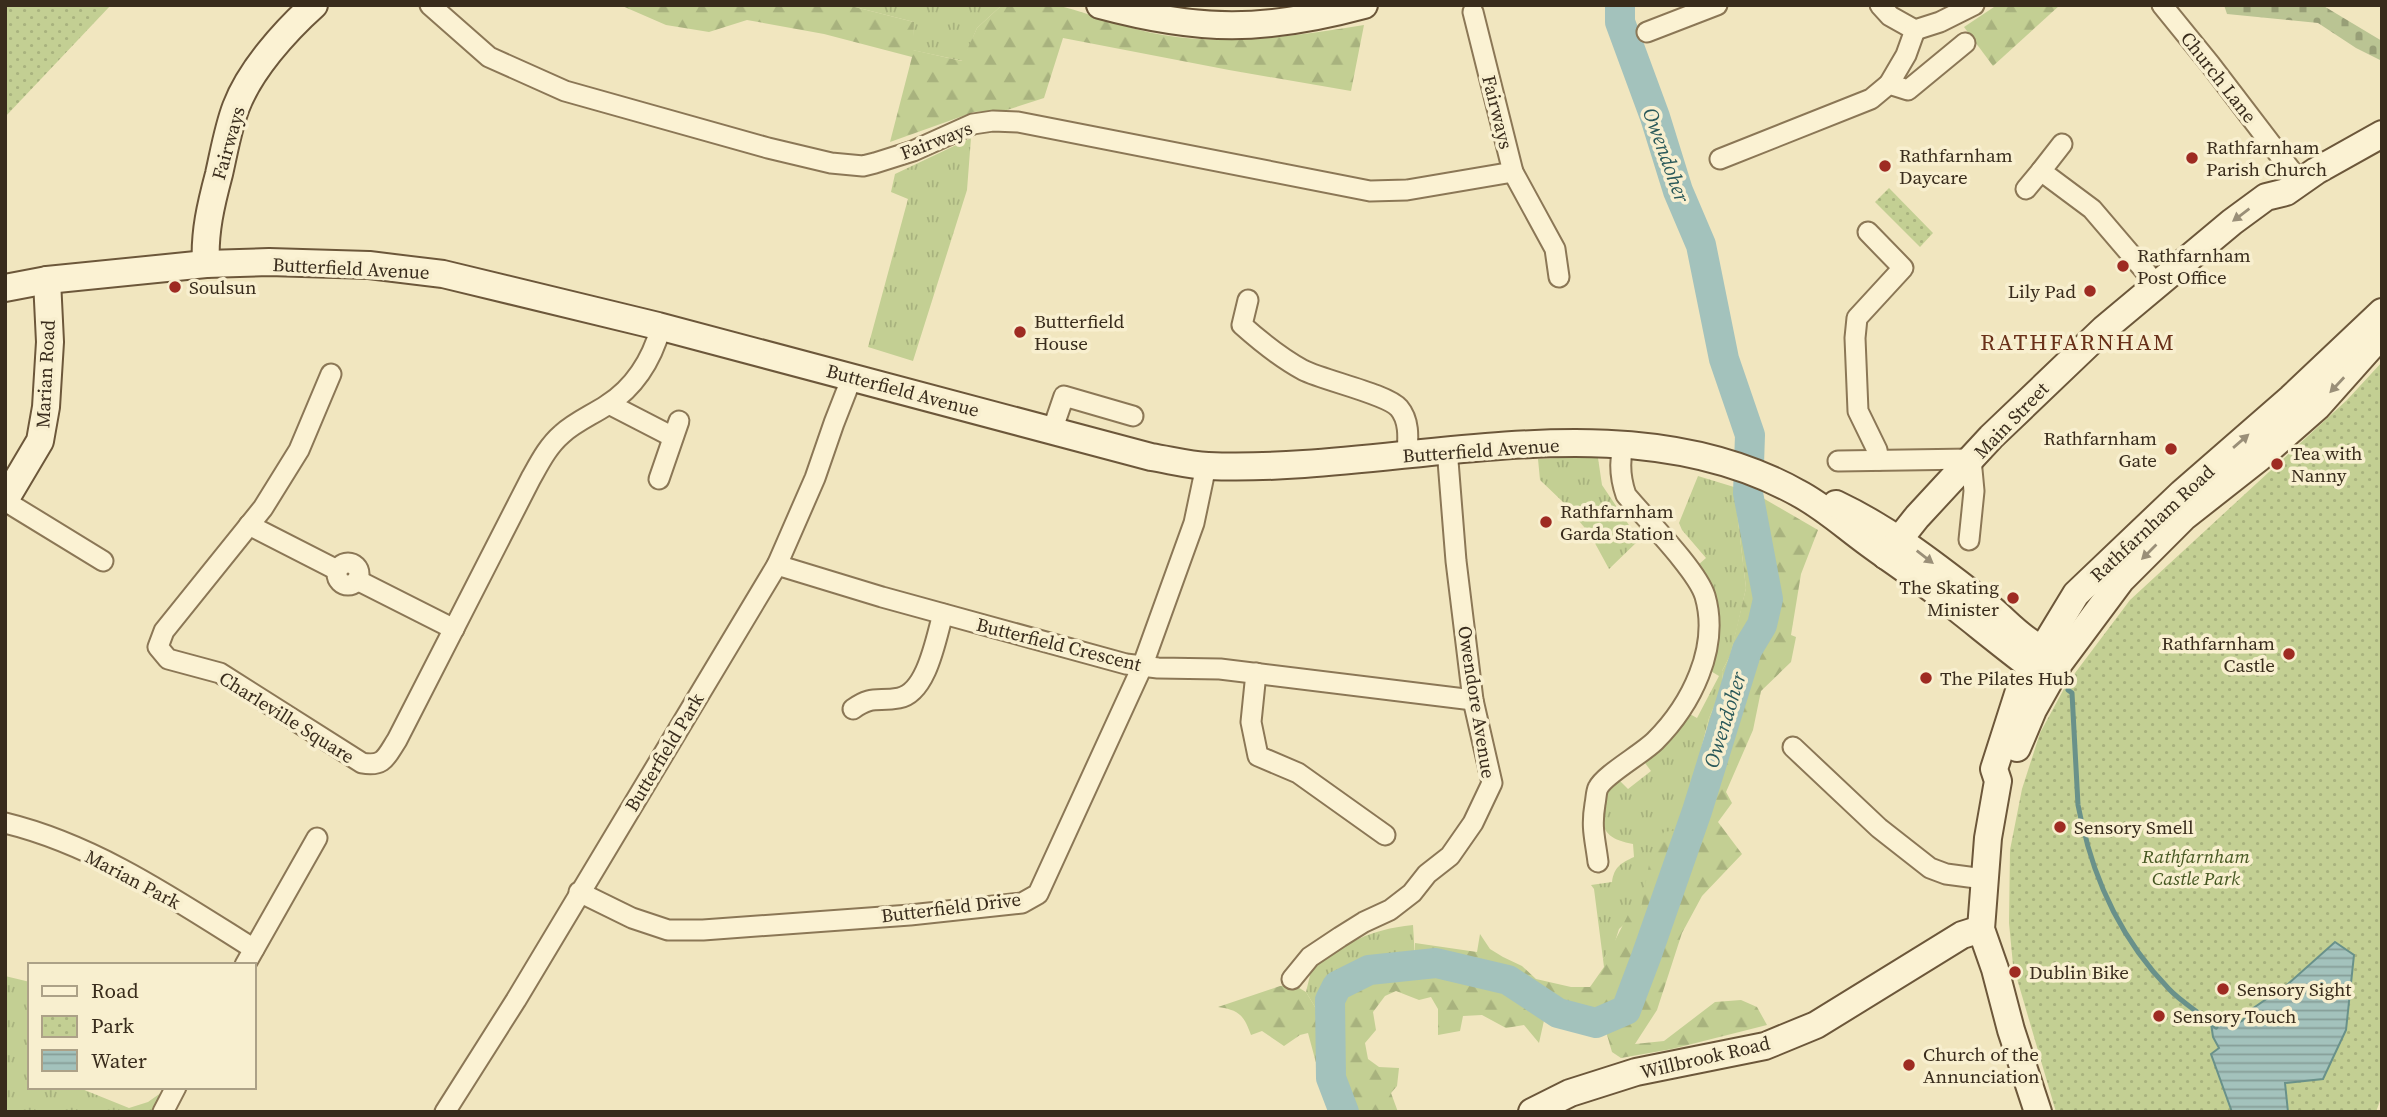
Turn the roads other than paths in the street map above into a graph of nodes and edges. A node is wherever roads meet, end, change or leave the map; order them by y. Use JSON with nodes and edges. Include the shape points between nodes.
{"nodes":[{"id":1,"x":314,"y":5,"type":"edge"},
{"id":2,"x":430,"y":5,"type":"edge"},
{"id":3,"x":1100,"y":5,"type":"edge"},
{"id":4,"x":1364,"y":5,"type":"edge"},
{"id":5,"x":1717,"y":5,"type":"edge"},
{"id":6,"x":1880,"y":5,"type":"edge"},
{"id":7,"x":1974,"y":5,"type":"edge"},
{"id":8,"x":2162,"y":5,"type":"edge"},
{"id":9,"x":1473,"y":12,"type":"dead end"},
{"id":10,"x":1914,"y":30,"type":"junction"},
{"id":11,"x":1647,"y":32,"type":"dead end"},
{"id":12,"x":1965,"y":43,"type":"dead end"},
{"id":13,"x":1889,"y":84,"type":"junction"},
{"id":14,"x":2382,"y":134,"type":"edge"},
{"id":15,"x":2062,"y":144,"type":"dead end"},
{"id":16,"x":1720,"y":159,"type":"dead end"},
{"id":17,"x":2041,"y":171,"type":"junction"},
{"id":18,"x":1513,"y":172,"type":"junction"},
{"id":19,"x":2300,"y":182,"type":"junction"},
{"id":20,"x":2026,"y":189,"type":"dead end"},
{"id":21,"x":1868,"y":232,"type":"dead end"},
{"id":22,"x":206,"y":264,"type":"junction"},
{"id":23,"x":1559,"y":277,"type":"dead end"},
{"id":24,"x":47,"y":280,"type":"junction"},
{"id":25,"x":2157,"y":285,"type":"junction"},
{"id":26,"x":5,"y":288,"type":"edge"},
{"id":27,"x":1248,"y":300,"type":"dead end"},
{"id":28,"x":2382,"y":312,"type":"edge"},
{"id":29,"x":660,"y":326,"type":"junction"},
{"id":30,"x":2382,"y":334,"type":"edge"},
{"id":31,"x":331,"y":374,"type":"dead end"},
{"id":32,"x":852,"y":377,"type":"junction"},
{"id":33,"x":609,"y":404,"type":"junction"},
{"id":34,"x":1133,"y":416,"type":"dead end"},
{"id":35,"x":1052,"y":430,"type":"junction"},
{"id":36,"x":1623,"y":446,"type":"junction"},
{"id":37,"x":1407,"y":455,"type":"junction"},
{"id":38,"x":1971,"y":459,"type":"junction"},
{"id":39,"x":1879,"y":460,"type":"junction"},
{"id":40,"x":1448,"y":461,"type":"dead end"},
{"id":41,"x":1838,"y":461,"type":"dead end"},
{"id":42,"x":1206,"y":466,"type":"junction"},
{"id":43,"x":659,"y":478,"type":"dead end"},
{"id":44,"x":5,"y":500,"type":"edge"},
{"id":45,"x":249,"y":525,"type":"junction"},
{"id":46,"x":1969,"y":540,"type":"dead end"},
{"id":47,"x":1892,"y":547,"type":"junction"},
{"id":48,"x":103,"y":561,"type":"dead end"},
{"id":49,"x":777,"y":565,"type":"junction"},
{"id":50,"x":2067,"y":606,"type":"junction"},
{"id":51,"x":1996,"y":612,"type":"junction"},
{"id":52,"x":943,"y":614,"type":"junction"},
{"id":53,"x":454,"y":629,"type":"junction"},
{"id":54,"x":2046,"y":665,"type":"junction"},
{"id":55,"x":1142,"y":667,"type":"junction"},
{"id":56,"x":1256,"y":673,"type":"junction"},
{"id":57,"x":1473,"y":700,"type":"junction"},
{"id":58,"x":853,"y":709,"type":"dead end"},
{"id":59,"x":1793,"y":747,"type":"dead end"},
{"id":60,"x":5,"y":823,"type":"edge"},
{"id":61,"x":1385,"y":835,"type":"dead end"},
{"id":62,"x":317,"y":838,"type":"dead end"},
{"id":63,"x":1598,"y":862,"type":"dead end"},
{"id":64,"x":1984,"y":879,"type":"junction"},
{"id":65,"x":579,"y":892,"type":"junction"},
{"id":66,"x":1982,"y":929,"type":"junction"},
{"id":67,"x":249,"y":957,"type":"edge"},
{"id":68,"x":1292,"y":979,"type":"dead end"},
{"id":69,"x":175,"y":1089,"type":"edge"},
{"id":70,"x":163,"y":1112,"type":"edge"},
{"id":71,"x":445,"y":1112,"type":"edge"},
{"id":72,"x":1532,"y":1112,"type":"edge"},
{"id":73,"x":2038,"y":1112,"type":"edge"}],
"edges":[{"from":1,"to":22,"type":"main road","name":"Fairways","via":[[258,67],[236,106],[211,205]]},
{"from":2,"to":18,"type":"street","name":"Fairways","via":[[489,57],[565,91],[831,163],[875,163],[973,124],[993,121],[1018,122],[1370,191],[1407,190]]},
{"from":3,"to":4,"type":"main road","via":[[1172,22],[1243,26],[1319,17]]},
{"from":5,"to":11,"type":"street"},
{"from":6,"to":10,"type":"street"},
{"from":7,"to":10,"type":"street"},
{"from":8,"to":19,"type":"street","name":"Church Lane"},
{"from":9,"to":18,"type":"street","name":"Fairways"},
{"from":10,"to":13,"type":"street"},
{"from":12,"to":13,"type":"street","via":[[1908,90]]},
{"from":13,"to":16,"type":"street","via":[[1871,99]]},
{"from":14,"to":19,"type":"main road","name":"Main Street"},
{"from":15,"to":17,"type":"street"},
{"from":17,"to":20,"type":"street"},
{"from":17,"to":25,"type":"street","via":[[2092,209]]},
{"from":18,"to":23,"type":"street","name":"Fairways","via":[[1555,249]]},
{"from":19,"to":25,"type":"main road","name":"Main Street","one_way":true,"via":[[2266,197]]},
{"from":21,"to":39,"type":"street","via":[[1903,268],[1857,318],[1858,411]]},
{"from":22,"to":24,"type":"main road","name":"Butterfield Avenue"},
{"from":22,"to":29,"type":"main road","name":"Butterfield Avenue","via":[[369,265],[443,274]]},
{"from":24,"to":26,"type":"main road","name":"Butterfield Avenue"},
{"from":24,"to":44,"type":"main road","name":"Marian Road","via":[[50,342],[40,441]]},
{"from":25,"to":38,"type":"main road","name":"Main Street","via":[[2078,354]]},
{"from":27,"to":37,"type":"street","via":[[1241,325],[1266,346],[1303,370],[1396,405],[1405,418]]},
{"from":50,"to":28,"type":"main road","name":"Rathfarnham Road","one_way":true,"via":[[2132,539]]},
{"from":29,"to":32,"type":"main road","name":"Butterfield Avenue"},
{"from":29,"to":33,"type":"street","name":"Charleville Square","via":[[630,382]]},
{"from":30,"to":54,"type":"main road","name":"Rathfarnham Road","one_way":true,"via":[[2317,407],[2184,517]]},
{"from":31,"to":45,"type":"street","name":"Charleville Square","via":[[299,450]]},
{"from":32,"to":35,"type":"main road","name":"Butterfield Avenue"},
{"from":32,"to":49,"type":"street","name":"Butterfield Park","via":[[816,478]]},
{"from":33,"to":43,"type":"street","via":[[676,429]]},
{"from":33,"to":53,"type":"street","name":"Charleville Square","via":[[572,426],[548,449]]},
{"from":34,"to":35,"type":"street","via":[[1064,396]]},
{"from":35,"to":42,"type":"main road","name":"Butterfield Avenue","via":[[1151,457]]},
{"from":36,"to":37,"type":"main road","name":"Butterfield Avenue","via":[[1532,443]]},
{"from":36,"to":47,"type":"main road","name":"Butterfield Avenue","via":[[1701,456],[1831,501]]},
{"from":36,"to":63,"type":"street","via":[[1621,480],[1626,495],[1690,570],[1704,594],[1708,634],[1700,673],[1673,721],[1654,743],[1598,788],[1592,825]]},
{"from":37,"to":42,"type":"main road","name":"Butterfield Avenue"},
{"from":38,"to":39,"type":"street"},
{"from":38,"to":46,"type":"street","name":"Main Street","via":[[1974,491]]},
{"from":38,"to":47,"type":"main road"},
{"from":39,"to":41,"type":"street"},
{"from":40,"to":57,"type":"street","name":"Owendore Avenue"},
{"from":42,"to":55,"type":"street","name":"Butterfield Drive","via":[[1194,523]]},
{"from":44,"to":48,"type":"street"},
{"from":45,"to":53,"type":"street","via":[[337,570],[342,584],[358,580]]},
{"from":45,"to":53,"type":"street","name":"Charleville Square","via":[[164,631],[158,647],[168,659],[220,673],[362,764],[384,760]]},
{"from":47,"to":51,"type":"main road","name":"Butterfield Avenue","one_way":true},
{"from":47,"to":54,"type":"main road","name":"Butterfield Avenue","via":[[1935,591]]},
{"from":49,"to":52,"type":"street","name":"Butterfield Crescent"},
{"from":49,"to":65,"type":"street","name":"Butterfield Park"},
{"from":50,"to":51,"type":"main road","via":[[2032,621]]},
{"from":50,"to":54,"type":"main road","name":"Rathfarnham Road"},
{"from":51,"to":54,"type":"main road","name":"Butterfield Avenue"},
{"from":52,"to":55,"type":"street","name":"Butterfield Crescent"},
{"from":52,"to":58,"type":"street","via":[[924,676],[911,692],[901,698],[865,700]]},
{"from":54,"to":64,"type":"main road","name":"Rathfarnham Road","via":[[2018,694],[1994,769],[1998,781]]},
{"from":55,"to":56,"type":"street","name":"Butterfield Crescent"},
{"from":55,"to":65,"type":"street","name":"Butterfield Drive","via":[[1038,894],[1022,903],[668,930]]},
{"from":56,"to":57,"type":"street","name":"Butterfield Crescent"},
{"from":56,"to":61,"type":"street","via":[[1251,722],[1258,756],[1298,773]]},
{"from":57,"to":68,"type":"street","name":"Owendore Avenue","via":[[1492,783],[1473,823],[1450,856],[1412,893],[1310,957]]},
{"from":59,"to":64,"type":"street","via":[[1879,828],[1930,868]]},
{"from":60,"to":67,"type":"street","name":"Marian Park","via":[[114,865]]},
{"from":62,"to":67,"type":"street"},
{"from":64,"to":66,"type":"main road","name":"Rathfarnham Road"},
{"from":65,"to":71,"type":"street","name":"Butterfield Park"},
{"from":66,"to":72,"type":"main road","name":"Willbrook Road","via":[[1962,934],[1816,1025],[1765,1046],[1636,1072],[1570,1093]]},
{"from":66,"to":73,"type":"main road"},
{"from":69,"to":70,"type":"street"}]}
